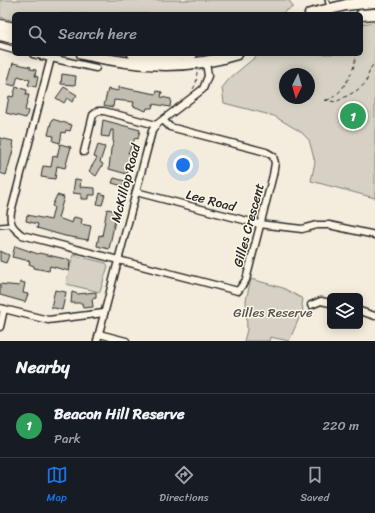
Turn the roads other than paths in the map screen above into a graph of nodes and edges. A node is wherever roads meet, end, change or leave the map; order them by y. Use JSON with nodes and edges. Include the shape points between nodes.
{"nodes":[{"id":1,"x":375,"y":2,"type":"edge"},
{"id":2,"x":328,"y":4,"type":"edge"},
{"id":3,"x":314,"y":12,"type":"edge"},
{"id":4,"x":363,"y":14,"type":"edge"},
{"id":5,"x":375,"y":14,"type":"edge"},
{"id":6,"x":0,"y":25,"type":"edge"},
{"id":7,"x":12,"y":28,"type":"edge"},
{"id":8,"x":0,"y":34,"type":"edge"},
{"id":9,"x":12,"y":37,"type":"edge"},
{"id":10,"x":0,"y":46,"type":"edge"},
{"id":11,"x":12,"y":49,"type":"edge"},
{"id":12,"x":42,"y":56,"type":"edge"},
{"id":13,"x":91,"y":56,"type":"edge"},
{"id":14,"x":221,"y":56,"type":"edge"},
{"id":15,"x":51,"y":58,"type":"junction"},
{"id":16,"x":205,"y":58,"type":"edge"},
{"id":17,"x":96,"y":68,"type":"dead end"},
{"id":18,"x":164,"y":121,"type":"junction"},
{"id":19,"x":156,"y":125,"type":"junction"},
{"id":20,"x":84,"y":152,"type":"dead end"},
{"id":21,"x":136,"y":192,"type":"junction"},
{"id":22,"x":259,"y":224,"type":"junction"},
{"id":23,"x":11,"y":225,"type":"junction"},
{"id":24,"x":0,"y":226,"type":"edge"},
{"id":25,"x":375,"y":236,"type":"edge"},
{"id":26,"x":118,"y":260,"type":"junction"},
{"id":27,"x":327,"y":302,"type":"edge"},
{"id":28,"x":311,"y":305,"type":"dead end"},
{"id":29,"x":2,"y":309,"type":"edge"},
{"id":30,"x":363,"y":312,"type":"edge"},
{"id":31,"x":104,"y":313,"type":"junction"},
{"id":32,"x":375,"y":316,"type":"edge"},
{"id":33,"x":0,"y":327,"type":"edge"},
{"id":34,"x":99,"y":334,"type":"junction"},
{"id":35,"x":97,"y":341,"type":"edge"},
{"id":36,"x":126,"y":341,"type":"edge"}],
"edges":[{"from":1,"to":2,"type":"highway"},
{"from":2,"to":3,"type":"highway"},
{"from":4,"to":5,"type":"highway"},
{"from":6,"to":7,"type":"highway"},
{"from":8,"to":9,"type":"highway"},
{"from":10,"to":11,"type":"street"},
{"from":12,"to":15,"type":"street"},
{"from":13,"to":16,"type":"highway","via":[[152,66],[175,66]]},
{"from":14,"to":16,"type":"highway"},
{"from":15,"to":17,"type":"street"},
{"from":15,"to":23,"type":"street","via":[[10,212]]},
{"from":16,"to":18,"type":"street","via":[[208,76],[203,89]]},
{"from":18,"to":19,"type":"street"},
{"from":18,"to":22,"type":"street","name":"Gilles Crescent","via":[[170,127],[273,156],[273,175]]},
{"from":19,"to":20,"type":"street","via":[[98,111],[93,115]]},
{"from":19,"to":21,"type":"street","name":"McKillop Road","via":[[152,131]]},
{"from":21,"to":22,"type":"street","name":"Lee Road"},
{"from":21,"to":26,"type":"street","name":"McKillop Road"},
{"from":22,"to":25,"type":"street","name":"Lee Road","via":[[302,229],[329,225]]},
{"from":22,"to":26,"type":"street","name":"Gilles Crescent","via":[[246,280],[238,291]]},
{"from":23,"to":24,"type":"lane"},
{"from":23,"to":26,"type":"street","via":[[22,235]]},
{"from":26,"to":31,"type":"street","name":"McKillop Road"},
{"from":27,"to":28,"type":"street","via":[[321,301]]},
{"from":29,"to":31,"type":"street","via":[[48,320]]},
{"from":29,"to":33,"type":"street"},
{"from":30,"to":32,"type":"street"},
{"from":31,"to":34,"type":"street","name":"McKillop Road"},
{"from":34,"to":35,"type":"street","name":"McKillop Road"},
{"from":34,"to":36,"type":"street"}]}
